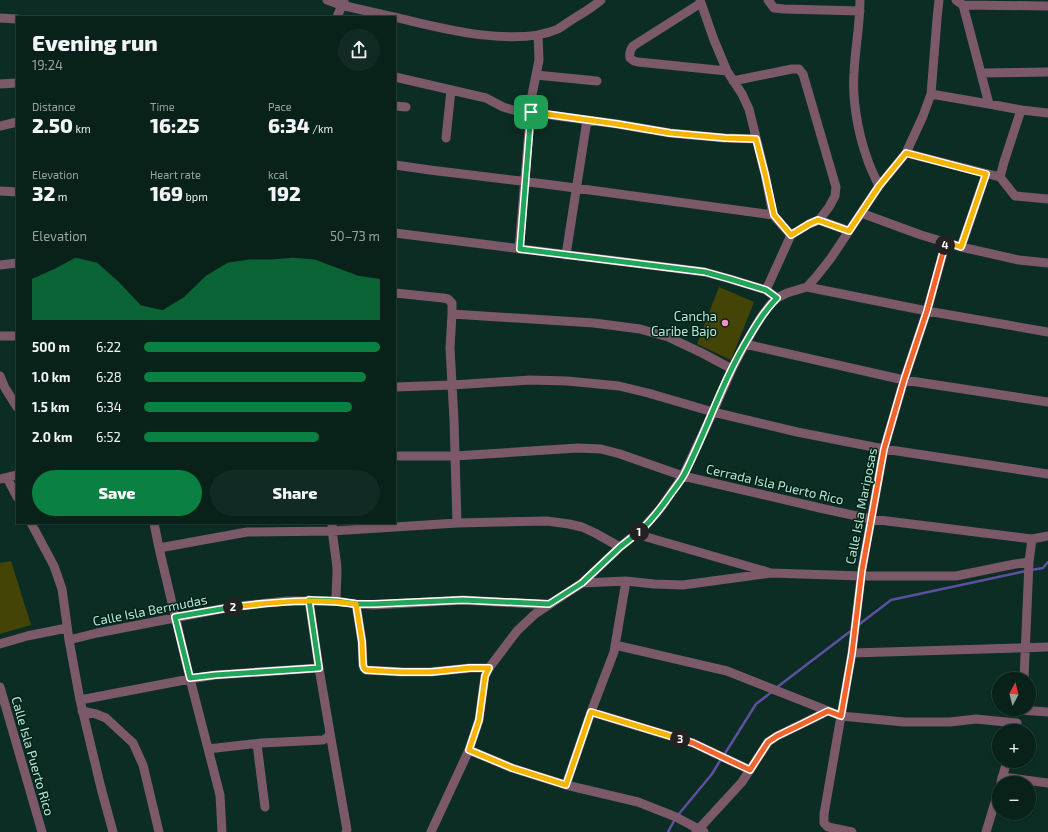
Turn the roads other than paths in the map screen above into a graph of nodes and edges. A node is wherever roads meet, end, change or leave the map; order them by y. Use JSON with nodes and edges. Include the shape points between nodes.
{"nodes":[{"id":1,"x":327,"y":0,"type":"edge"},
{"id":2,"x":601,"y":0,"type":"edge"},
{"id":3,"x":768,"y":0,"type":"edge"},
{"id":4,"x":860,"y":0,"type":"edge"},
{"id":5,"x":940,"y":0,"type":"edge"},
{"id":6,"x":342,"y":2,"type":"edge"},
{"id":7,"x":701,"y":2,"type":"edge"},
{"id":8,"x":959,"y":2,"type":"edge"},
{"id":9,"x":1048,"y":6,"type":"edge"},
{"id":10,"x":860,"y":11,"type":"junction"},
{"id":11,"x":337,"y":16,"type":"edge"},
{"id":12,"x":391,"y":16,"type":"edge"},
{"id":13,"x":396,"y":17,"type":"edge"},
{"id":14,"x":0,"y":18,"type":"edge"},
{"id":15,"x":16,"y":19,"type":"edge"},
{"id":16,"x":538,"y":35,"type":"junction"},
{"id":17,"x":727,"y":71,"type":"junction"},
{"id":18,"x":1048,"y":72,"type":"edge"},
{"id":19,"x":981,"y":73,"type":"junction"},
{"id":20,"x":536,"y":75,"type":"junction"},
{"id":21,"x":396,"y":77,"type":"edge"},
{"id":22,"x":597,"y":81,"type":"dead end"},
{"id":23,"x":734,"y":81,"type":"junction"},
{"id":24,"x":16,"y":83,"type":"edge"},
{"id":25,"x":0,"y":84,"type":"edge"},
{"id":26,"x":451,"y":90,"type":"junction"},
{"id":27,"x":931,"y":94,"type":"junction"},
{"id":28,"x":989,"y":104,"type":"junction"},
{"id":29,"x":396,"y":106,"type":"edge"},
{"id":30,"x":406,"y":107,"type":"dead end"},
{"id":31,"x":1021,"y":110,"type":"junction"},
{"id":32,"x":531,"y":112,"type":"junction"},
{"id":33,"x":1048,"y":113,"type":"edge"},
{"id":34,"x":587,"y":120,"type":"junction"},
{"id":35,"x":16,"y":122,"type":"edge"},
{"id":36,"x":0,"y":126,"type":"edge"},
{"id":37,"x":446,"y":138,"type":"dead end"},
{"id":38,"x":756,"y":139,"type":"junction"},
{"id":39,"x":906,"y":153,"type":"junction"},
{"id":40,"x":396,"y":165,"type":"edge"},
{"id":41,"x":986,"y":174,"type":"junction"},
{"id":42,"x":1000,"y":177,"type":"junction"},
{"id":43,"x":525,"y":182,"type":"junction"},
{"id":44,"x":879,"y":186,"type":"junction"},
{"id":45,"x":576,"y":188,"type":"junction"},
{"id":46,"x":0,"y":191,"type":"edge"},
{"id":47,"x":16,"y":192,"type":"edge"},
{"id":48,"x":1048,"y":199,"type":"edge"},
{"id":49,"x":861,"y":213,"type":"junction"},
{"id":50,"x":774,"y":215,"type":"junction"},
{"id":51,"x":818,"y":220,"type":"junction"},
{"id":52,"x":849,"y":231,"type":"junction"},
{"id":53,"x":396,"y":234,"type":"edge"},
{"id":54,"x":791,"y":235,"type":"junction"},
{"id":55,"x":946,"y":242,"type":"junction"},
{"id":56,"x":961,"y":247,"type":"junction"},
{"id":57,"x":520,"y":249,"type":"junction"},
{"id":58,"x":566,"y":254,"type":"junction"},
{"id":59,"x":16,"y":263,"type":"edge"},
{"id":60,"x":1048,"y":264,"type":"edge"},
{"id":61,"x":0,"y":265,"type":"edge"},
{"id":62,"x":807,"y":287,"type":"junction"},
{"id":63,"x":766,"y":290,"type":"junction"},
{"id":64,"x":396,"y":293,"type":"edge"},
{"id":65,"x":777,"y":298,"type":"junction"},
{"id":66,"x":927,"y":311,"type":"junction"},
{"id":67,"x":452,"y":314,"type":"junction"},
{"id":68,"x":1048,"y":332,"type":"edge"},
{"id":69,"x":0,"y":336,"type":"edge"},
{"id":70,"x":16,"y":336,"type":"edge"},
{"id":71,"x":744,"y":344,"type":"junction"},
{"id":72,"x":732,"y":369,"type":"junction"},
{"id":73,"x":0,"y":376,"type":"edge"},
{"id":74,"x":904,"y":380,"type":"junction"},
{"id":75,"x":452,"y":385,"type":"junction"},
{"id":76,"x":396,"y":387,"type":"edge"},
{"id":77,"x":1048,"y":402,"type":"edge"},
{"id":78,"x":16,"y":405,"type":"edge"},
{"id":79,"x":713,"y":412,"type":"junction"},
{"id":80,"x":884,"y":449,"type":"junction"},
{"id":81,"x":396,"y":456,"type":"edge"},
{"id":82,"x":455,"y":456,"type":"junction"},
{"id":83,"x":1048,"y":474,"type":"edge"},
{"id":84,"x":16,"y":475,"type":"edge"},
{"id":85,"x":683,"y":476,"type":"junction"},
{"id":86,"x":3,"y":479,"type":"edge"},
{"id":87,"x":16,"y":496,"type":"edge"},
{"id":88,"x":871,"y":519,"type":"junction"},
{"id":89,"x":457,"y":523,"type":"junction"},
{"id":90,"x":32,"y":524,"type":"edge"},
{"id":91,"x":154,"y":524,"type":"edge"},
{"id":92,"x":332,"y":527,"type":"edge"},
{"id":93,"x":636,"y":534,"type":"junction"},
{"id":94,"x":1048,"y":536,"type":"edge"},
{"id":95,"x":1032,"y":539,"type":"junction"},
{"id":96,"x":620,"y":547,"type":"junction"},
{"id":97,"x":159,"y":548,"type":"junction"},
{"id":98,"x":1029,"y":562,"type":"junction"},
{"id":99,"x":772,"y":573,"type":"junction"},
{"id":100,"x":861,"y":576,"type":"junction"},
{"id":101,"x":626,"y":581,"type":"junction"},
{"id":102,"x":582,"y":583,"type":"junction"},
{"id":103,"x":309,"y":600,"type":"junction"},
{"id":104,"x":336,"y":601,"type":"junction"},
{"id":105,"x":356,"y":604,"type":"junction"},
{"id":106,"x":549,"y":604,"type":"junction"},
{"id":107,"x":175,"y":617,"type":"junction"},
{"id":108,"x":67,"y":628,"type":"junction"},
{"id":109,"x":69,"y":640,"type":"junction"},
{"id":110,"x":0,"y":644,"type":"edge"},
{"id":111,"x":615,"y":645,"type":"junction"},
{"id":112,"x":1025,"y":647,"type":"junction"},
{"id":113,"x":1048,"y":647,"type":"edge"},
{"id":114,"x":852,"y":653,"type":"junction"},
{"id":115,"x":319,"y":668,"type":"junction"},
{"id":116,"x":489,"y":668,"type":"junction"},
{"id":117,"x":1025,"y":672,"type":"edge"},
{"id":118,"x":190,"y":678,"type":"junction"},
{"id":119,"x":0,"y":687,"type":"edge"},
{"id":120,"x":80,"y":700,"type":"junction"},
{"id":121,"x":82,"y":711,"type":"junction"},
{"id":122,"x":828,"y":711,"type":"junction"},
{"id":123,"x":1036,"y":711,"type":"edge"},
{"id":124,"x":591,"y":712,"type":"junction"},
{"id":125,"x":1048,"y":712,"type":"edge"},
{"id":126,"x":841,"y":716,"type":"junction"},
{"id":127,"x":1001,"y":724,"type":"edge"},
{"id":128,"x":330,"y":733,"type":"junction"},
{"id":129,"x":257,"y":744,"type":"junction"},
{"id":130,"x":208,"y":749,"type":"junction"},
{"id":131,"x":469,"y":750,"type":"junction"},
{"id":132,"x":750,"y":770,"type":"junction"},
{"id":133,"x":1036,"y":782,"type":"edge"},
{"id":134,"x":1048,"y":783,"type":"edge"},
{"id":135,"x":566,"y":785,"type":"junction"},
{"id":136,"x":265,"y":807,"type":"dead end"},
{"id":137,"x":992,"y":812,"type":"edge"},
{"id":138,"x":700,"y":831,"type":"edge"},
{"id":139,"x":42,"y":832,"type":"edge"},
{"id":140,"x":113,"y":832,"type":"edge"},
{"id":141,"x":159,"y":832,"type":"edge"},
{"id":142,"x":222,"y":832,"type":"edge"},
{"id":143,"x":346,"y":832,"type":"edge"},
{"id":144,"x":431,"y":832,"type":"edge"},
{"id":145,"x":852,"y":832,"type":"edge"},
{"id":146,"x":986,"y":832,"type":"edge"}],
"edges":[{"from":1,"to":6,"type":"street"},
{"from":2,"to":16,"type":"street","via":[[558,28]]},
{"from":3,"to":10,"type":"street","via":[[774,8]]},
{"from":4,"to":10,"type":"street"},
{"from":5,"to":27,"type":"street"},
{"from":6,"to":11,"type":"street"},
{"from":6,"to":12,"type":"street"},
{"from":7,"to":17,"type":"street"},
{"from":7,"to":17,"type":"street","via":[[633,46],[630,58],[638,62]]},
{"from":8,"to":9,"type":"street"},
{"from":8,"to":19,"type":"street"},
{"from":10,"to":44,"type":"street","via":[[854,75],[855,100],[858,126],[867,158]]},
{"from":13,"to":16,"type":"street","via":[[448,30],[486,35]]},
{"from":14,"to":15,"type":"street"},
{"from":16,"to":20,"type":"street","via":[[539,60]]},
{"from":17,"to":23,"type":"street"},
{"from":18,"to":19,"type":"street"},
{"from":19,"to":28,"type":"street"},
{"from":20,"to":22,"type":"street"},
{"from":20,"to":32,"type":"street"},
{"from":21,"to":26,"type":"street"},
{"from":23,"to":38,"type":"street","via":[[749,109]]},
{"from":23,"to":51,"type":"street","via":[[792,69],[799,69],[803,74],[836,187],[829,207]]},
{"from":24,"to":25,"type":"street"},
{"from":26,"to":32,"type":"street","via":[[486,98],[513,110]]},
{"from":26,"to":37,"type":"street"},
{"from":27,"to":28,"type":"street"},
{"from":27,"to":39,"type":"street"},
{"from":28,"to":31,"type":"street"},
{"from":29,"to":30,"type":"street"},
{"from":31,"to":33,"type":"street"},
{"from":31,"to":42,"type":"street"},
{"from":32,"to":34,"type":"street"},
{"from":32,"to":43,"type":"street"},
{"from":34,"to":38,"type":"street","via":[[670,133]]},
{"from":34,"to":45,"type":"street"},
{"from":35,"to":36,"type":"street"},
{"from":38,"to":50,"type":"street"},
{"from":39,"to":41,"type":"street"},
{"from":39,"to":44,"type":"street"},
{"from":40,"to":43,"type":"street"},
{"from":41,"to":42,"type":"street"},
{"from":41,"to":56,"type":"street"},
{"from":42,"to":48,"type":"street","via":[[1015,196]]},
{"from":43,"to":45,"type":"street"},
{"from":43,"to":57,"type":"street"},
{"from":44,"to":49,"type":"street"},
{"from":45,"to":50,"type":"street"},
{"from":45,"to":58,"type":"street"},
{"from":46,"to":47,"type":"street"},
{"from":49,"to":52,"type":"street"},
{"from":49,"to":55,"type":"street"},
{"from":50,"to":54,"type":"street"},
{"from":51,"to":52,"type":"street"},
{"from":51,"to":54,"type":"street"},
{"from":52,"to":62,"type":"street"},
{"from":53,"to":57,"type":"street"},
{"from":54,"to":63,"type":"street"},
{"from":55,"to":56,"type":"street"},
{"from":55,"to":66,"type":"street","name":"Calle Isla Mariposas"},
{"from":56,"to":60,"type":"street"},
{"from":57,"to":58,"type":"street"},
{"from":58,"to":63,"type":"street","via":[[705,272]]},
{"from":59,"to":61,"type":"street"},
{"from":62,"to":65,"type":"street"},
{"from":62,"to":66,"type":"street"},
{"from":63,"to":65,"type":"street"},
{"from":64,"to":67,"type":"street","via":[[448,299],[452,303]]},
{"from":65,"to":71,"type":"street","via":[[761,316]]},
{"from":66,"to":68,"type":"street"},
{"from":66,"to":74,"type":"street","name":"Calle Isla Mariposas"},
{"from":67,"to":72,"type":"street","via":[[594,323],[640,329],[668,337]]},
{"from":67,"to":75,"type":"street"},
{"from":69,"to":70,"type":"street"},
{"from":71,"to":72,"type":"street"},
{"from":71,"to":74,"type":"street"},
{"from":72,"to":79,"type":"street"},
{"from":73,"to":78,"type":"street"},
{"from":74,"to":77,"type":"street"},
{"from":74,"to":80,"type":"street","name":"Calle Isla Mariposas"},
{"from":75,"to":76,"type":"street"},
{"from":75,"to":79,"type":"street","via":[[530,380],[619,386]]},
{"from":75,"to":82,"type":"street"},
{"from":79,"to":80,"type":"street"},
{"from":79,"to":85,"type":"street"},
{"from":80,"to":83,"type":"street"},
{"from":80,"to":88,"type":"street","name":"Calle Isla Mariposas"},
{"from":81,"to":82,"type":"street","name":"Cerrada Isla Puerto Rico"},
{"from":82,"to":85,"type":"street","name":"Cerrada Isla Puerto Rico","via":[[578,448],[601,449]]},
{"from":82,"to":89,"type":"street"},
{"from":84,"to":86,"type":"street"},
{"from":85,"to":88,"type":"street","name":"Cerrada Isla Puerto Rico"},
{"from":85,"to":93,"type":"street","via":[[660,509]]},
{"from":86,"to":87,"type":"street"},
{"from":88,"to":95,"type":"street","name":"Cerrada Isla Puerto Rico"},
{"from":88,"to":100,"type":"street","name":"Calle Isla Mariposas"},
{"from":89,"to":92,"type":"street"},
{"from":89,"to":96,"type":"street","via":[[547,521],[569,524],[582,527]]},
{"from":90,"to":108,"type":"street","via":[[54,566],[62,588]]},
{"from":91,"to":97,"type":"street"},
{"from":92,"to":97,"type":"street","via":[[247,532]]},
{"from":92,"to":104,"type":"street","via":[[337,571]]},
{"from":93,"to":96,"type":"street"},
{"from":93,"to":99,"type":"street"},
{"from":94,"to":95,"type":"street","name":"Cerrada Isla Puerto Rico"},
{"from":95,"to":98,"type":"street"},
{"from":96,"to":102,"type":"street"},
{"from":97,"to":107,"type":"street"},
{"from":98,"to":100,"type":"street","via":[[956,576]]},
{"from":98,"to":112,"type":"street"},
{"from":99,"to":100,"type":"street"},
{"from":99,"to":101,"type":"street","via":[[683,585]]},
{"from":100,"to":114,"type":"street","name":"Calle Isla Mariposas"},
{"from":101,"to":102,"type":"street"},
{"from":101,"to":111,"type":"street"},
{"from":102,"to":106,"type":"street"},
{"from":103,"to":104,"type":"street","name":"Calle Isla Bermudas"},
{"from":103,"to":107,"type":"street","name":"Calle Isla Bermudas","via":[[231,607]]},
{"from":103,"to":115,"type":"street"},
{"from":104,"to":105,"type":"street","name":"Calle Isla Bermudas"},
{"from":105,"to":106,"type":"street","name":"Calle Isla Bermudas","via":[[463,600]]},
{"from":105,"to":116,"type":"street","via":[[363,665],[366,670],[431,672]]},
{"from":106,"to":116,"type":"street","via":[[517,631]]},
{"from":107,"to":109,"type":"street","name":"Calle Isla Bermudas"},
{"from":107,"to":118,"type":"street"},
{"from":108,"to":109,"type":"street"},
{"from":108,"to":110,"type":"street"},
{"from":109,"to":120,"type":"street"},
{"from":111,"to":122,"type":"street","via":[[727,671]]},
{"from":111,"to":124,"type":"street"},
{"from":112,"to":113,"type":"street"},
{"from":112,"to":114,"type":"street"},
{"from":112,"to":117,"type":"street"},
{"from":114,"to":126,"type":"street","name":"Calle Isla Mariposas"},
{"from":115,"to":118,"type":"street"},
{"from":115,"to":128,"type":"street"},
{"from":116,"to":131,"type":"street","via":[[485,676],[479,720]]},
{"from":118,"to":120,"type":"street"},
{"from":118,"to":130,"type":"street"},
{"from":119,"to":139,"type":"street","name":"Calle Isla Puerto Rico"},
{"from":120,"to":121,"type":"street"},
{"from":121,"to":140,"type":"street"},
{"from":121,"to":141,"type":"street","via":[[106,718],[133,743],[143,765]]},
{"from":122,"to":126,"type":"street"},
{"from":122,"to":132,"type":"street","via":[[768,742]]},
{"from":123,"to":125,"type":"street"},
{"from":124,"to":132,"type":"street","via":[[693,743]]},
{"from":124,"to":135,"type":"street"},
{"from":126,"to":127,"type":"street","via":[[904,722],[976,719]]},
{"from":126,"to":145,"type":"street","name":"Calle Isla Mariposas","via":[[824,822],[828,827]]},
{"from":128,"to":129,"type":"street","via":[[324,740]]},
{"from":128,"to":143,"type":"street"},
{"from":129,"to":130,"type":"street"},
{"from":129,"to":136,"type":"street"},
{"from":130,"to":142,"type":"street","via":[[220,794]]},
{"from":131,"to":135,"type":"street","via":[[512,768]]},
{"from":131,"to":144,"type":"street"},
{"from":132,"to":138,"type":"street"},
{"from":133,"to":134,"type":"street"},
{"from":135,"to":138,"type":"street","via":[[638,802]]},
{"from":137,"to":146,"type":"street"}]}
